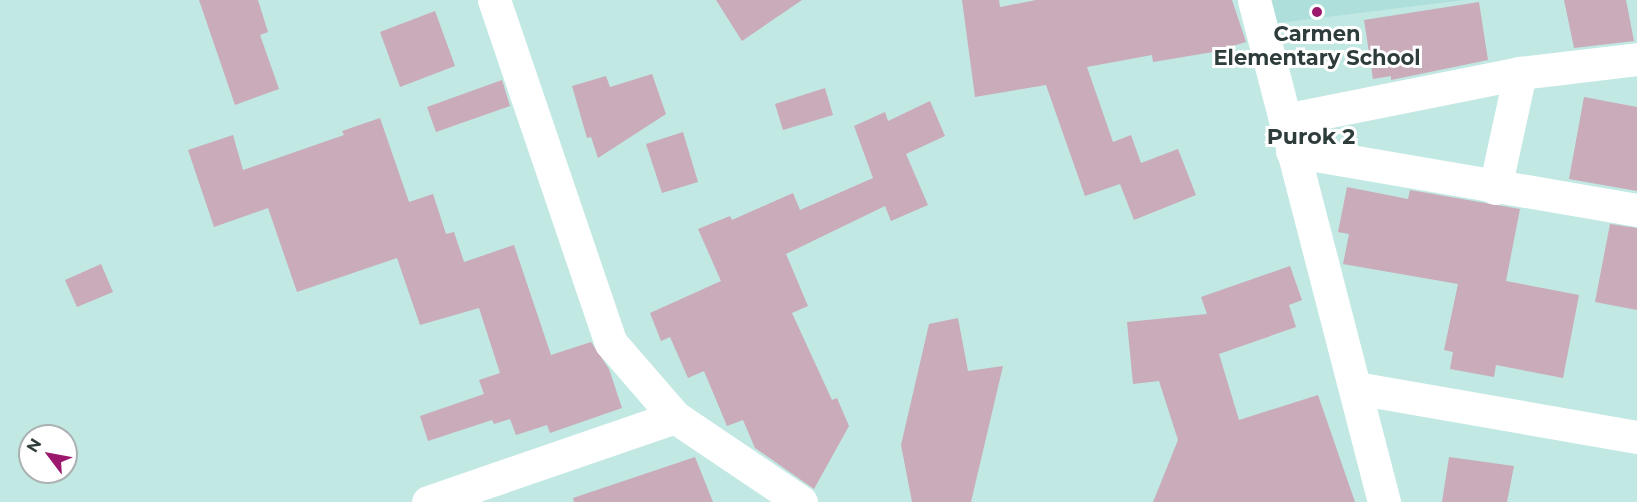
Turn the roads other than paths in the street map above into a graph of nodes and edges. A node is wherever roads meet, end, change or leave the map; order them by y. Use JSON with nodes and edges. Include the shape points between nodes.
{"nodes":[{"id":1,"x":494,"y":0,"type":"edge"},
{"id":2,"x":1254,"y":0,"type":"edge"},
{"id":3,"x":1637,"y":59,"type":"edge"},
{"id":4,"x":1520,"y":73,"type":"junction"},
{"id":5,"x":1285,"y":120,"type":"junction"},
{"id":6,"x":1292,"y":151,"type":"junction"},
{"id":7,"x":1495,"y":188,"type":"junction"},
{"id":8,"x":1637,"y":210,"type":"edge"},
{"id":9,"x":1356,"y":388,"type":"junction"},
{"id":10,"x":675,"y":417,"type":"junction"},
{"id":11,"x":1637,"y":437,"type":"edge"},
{"id":12,"x":428,"y":502,"type":"edge"},
{"id":13,"x":801,"y":502,"type":"edge"},
{"id":14,"x":1384,"y":502,"type":"edge"}],
"edges":[{"from":1,"to":10,"type":"street","via":[[611,343]]},
{"from":2,"to":5,"type":"street"},
{"from":3,"to":4,"type":"street"},
{"from":4,"to":5,"type":"street"},
{"from":4,"to":7,"type":"street"},
{"from":5,"to":6,"type":"street"},
{"from":6,"to":7,"type":"street"},
{"from":6,"to":9,"type":"street"},
{"from":7,"to":8,"type":"street"},
{"from":9,"to":11,"type":"street"},
{"from":9,"to":14,"type":"street"},
{"from":10,"to":12,"type":"street"},
{"from":10,"to":13,"type":"street"}]}
